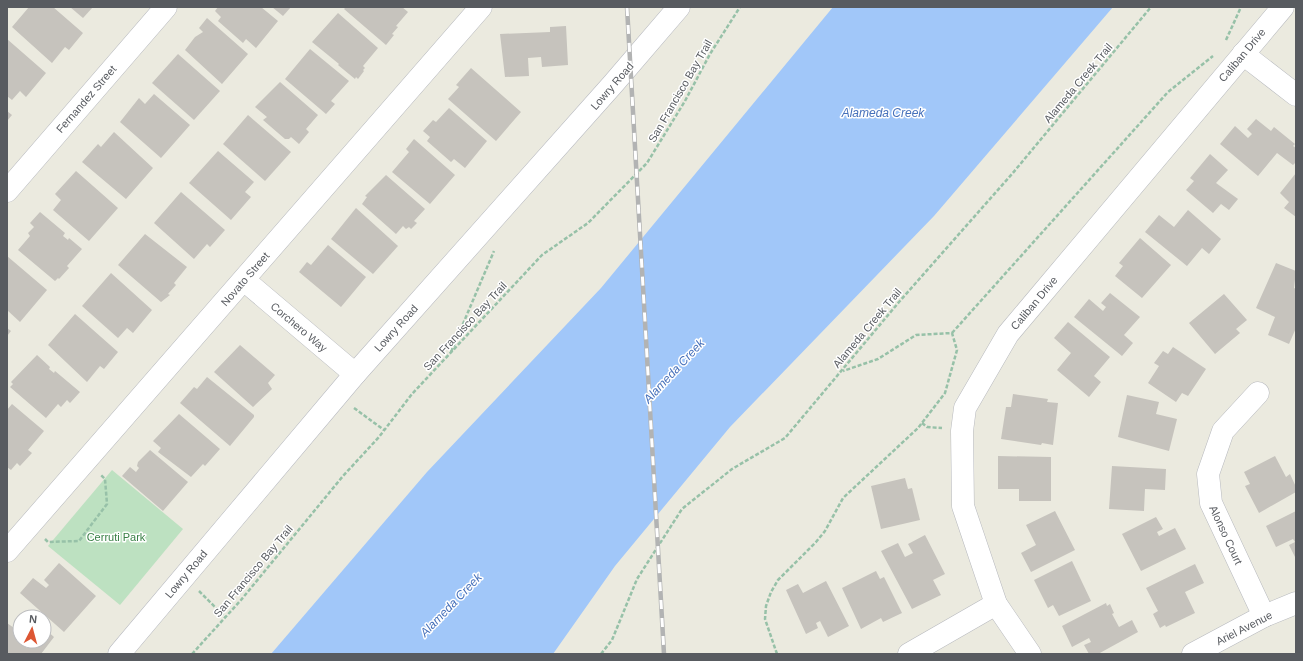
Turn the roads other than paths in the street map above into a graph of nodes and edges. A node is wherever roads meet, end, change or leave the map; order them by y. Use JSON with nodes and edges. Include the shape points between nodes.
{"nodes":[{"id":1,"x":166,"y":7,"type":"edge"},
{"id":2,"x":481,"y":7,"type":"edge"},
{"id":3,"x":679,"y":7,"type":"edge"},
{"id":4,"x":1283,"y":7,"type":"edge"},
{"id":5,"x":1243,"y":54,"type":"junction"},
{"id":6,"x":1296,"y":95,"type":"edge"},
{"id":7,"x":7,"y":191,"type":"edge"},
{"id":8,"x":244,"y":280,"type":"junction"},
{"id":9,"x":355,"y":374,"type":"junction"},
{"id":10,"x":1258,"y":394,"type":"dead end"},
{"id":11,"x":7,"y":551,"type":"edge"},
{"id":12,"x":1296,"y":603,"type":"edge"},
{"id":13,"x":996,"y":604,"type":"junction"},
{"id":14,"x":1264,"y":616,"type":"junction"},
{"id":15,"x":119,"y":654,"type":"edge"},
{"id":16,"x":909,"y":654,"type":"edge"},
{"id":17,"x":1030,"y":654,"type":"edge"},
{"id":18,"x":1193,"y":654,"type":"edge"}],
"edges":[{"from":1,"to":7,"type":"street","name":"Fernandez Street"},
{"from":2,"to":8,"type":"street","name":"Novato Street"},
{"from":3,"to":9,"type":"street","name":"Lowry Road"},
{"from":4,"to":5,"type":"street","name":"Caliban Drive"},
{"from":5,"to":6,"type":"street"},
{"from":5,"to":13,"type":"street","name":"Caliban Drive","via":[[1008,334],[965,408],[962,431],[963,506]]},
{"from":8,"to":9,"type":"street","name":"Corchero Way"},
{"from":8,"to":11,"type":"street","name":"Novato Street"},
{"from":9,"to":15,"type":"street","name":"Lowry Road"},
{"from":10,"to":14,"type":"street","name":"Alonso Court","via":[[1223,431],[1208,474],[1211,503]]},
{"from":12,"to":14,"type":"street","name":"Ariel Avenue"},
{"from":13,"to":16,"type":"street"},
{"from":13,"to":17,"type":"street","name":"Caliban Drive"},
{"from":14,"to":18,"type":"street","name":"Ariel Avenue"}]}
